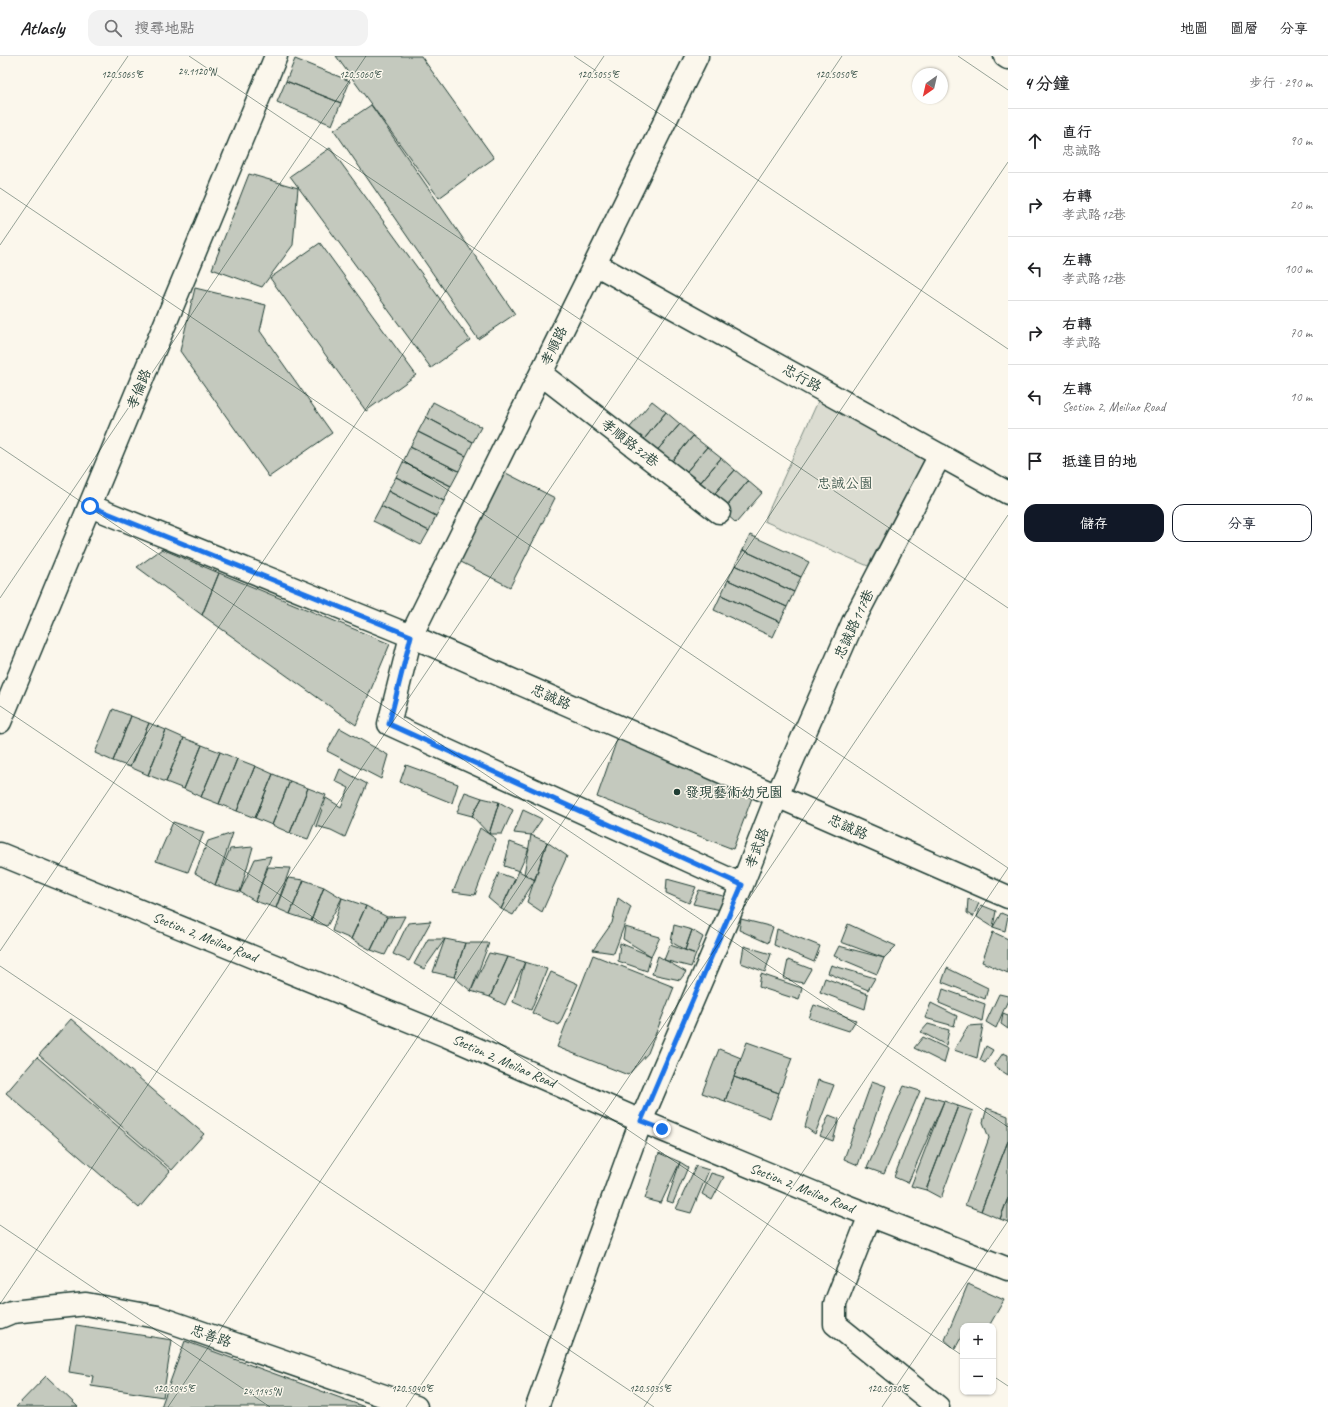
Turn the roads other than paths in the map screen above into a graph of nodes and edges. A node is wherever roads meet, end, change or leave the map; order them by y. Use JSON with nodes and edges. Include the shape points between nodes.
{"nodes":[{"id":1,"x":276,"y":56,"type":"edge"},
{"id":2,"x":697,"y":56,"type":"edge"},
{"id":3,"x":1005,"y":56,"type":"edge"},
{"id":4,"x":1008,"y":58,"type":"edge"},
{"id":5,"x":595,"y":264,"type":"junction"},
{"id":6,"x":541,"y":374,"type":"junction"},
{"id":7,"x":940,"y":455,"type":"junction"},
{"id":8,"x":1008,"y":493,"type":"edge"},
{"id":9,"x":90,"y":506,"type":"junction"},
{"id":10,"x":719,"y":512,"type":"dead end"},
{"id":11,"x":411,"y":636,"type":"junction"},
{"id":12,"x":0,"y":722,"type":"edge"},
{"id":13,"x":777,"y":796,"type":"junction"},
{"id":14,"x":0,"y":854,"type":"edge"},
{"id":15,"x":742,"y":885,"type":"junction"},
{"id":16,"x":1008,"y":897,"type":"edge"},
{"id":17,"x":641,"y":1121,"type":"junction"},
{"id":18,"x":870,"y":1215,"type":"junction"},
{"id":19,"x":1008,"y":1269,"type":"edge"},
{"id":20,"x":0,"y":1317,"type":"edge"},
{"id":21,"x":416,"y":1407,"type":"edge"},
{"id":22,"x":537,"y":1407,"type":"edge"},
{"id":23,"x":938,"y":1407,"type":"edge"}],
"edges":[{"from":1,"to":9,"type":"street","name":"孝倫路"},
{"from":2,"to":5,"type":"street","name":"孝順路"},
{"from":3,"to":4,"type":"street"},
{"from":5,"to":6,"type":"street","name":"孝順路"},
{"from":5,"to":7,"type":"street","name":"忠行路"},
{"from":6,"to":10,"type":"street","name":"孝順路32巷"},
{"from":6,"to":11,"type":"street","name":"孝順路"},
{"from":7,"to":8,"type":"street","name":"忠行路"},
{"from":7,"to":13,"type":"street","name":"忠誠路117巷","via":[[854,620]]},
{"from":9,"to":11,"type":"street","name":"忠誠路"},
{"from":9,"to":12,"type":"street","name":"孝倫路"},
{"from":11,"to":13,"type":"street","name":"忠誠路"},
{"from":11,"to":15,"type":"street","name":"孝順路","via":[[389,724]]},
{"from":13,"to":15,"type":"street","name":"孝武路"},
{"from":13,"to":16,"type":"street","name":"忠誠路"},
{"from":14,"to":17,"type":"street","name":"Section 2, Meiliao Road","via":[[448,1036]]},
{"from":15,"to":17,"type":"street","name":"孝武路"},
{"from":17,"to":18,"type":"street","name":"Section 2, Meiliao Road"},
{"from":17,"to":22,"type":"street","name":"孝武路"},
{"from":18,"to":19,"type":"street","name":"Section 2, Meiliao Road"},
{"from":18,"to":23,"type":"street","via":[[835,1304],[835,1324]]},
{"from":20,"to":21,"type":"street","name":"忠善路","via":[[12,1312],[86,1304],[157,1317]]}]}
